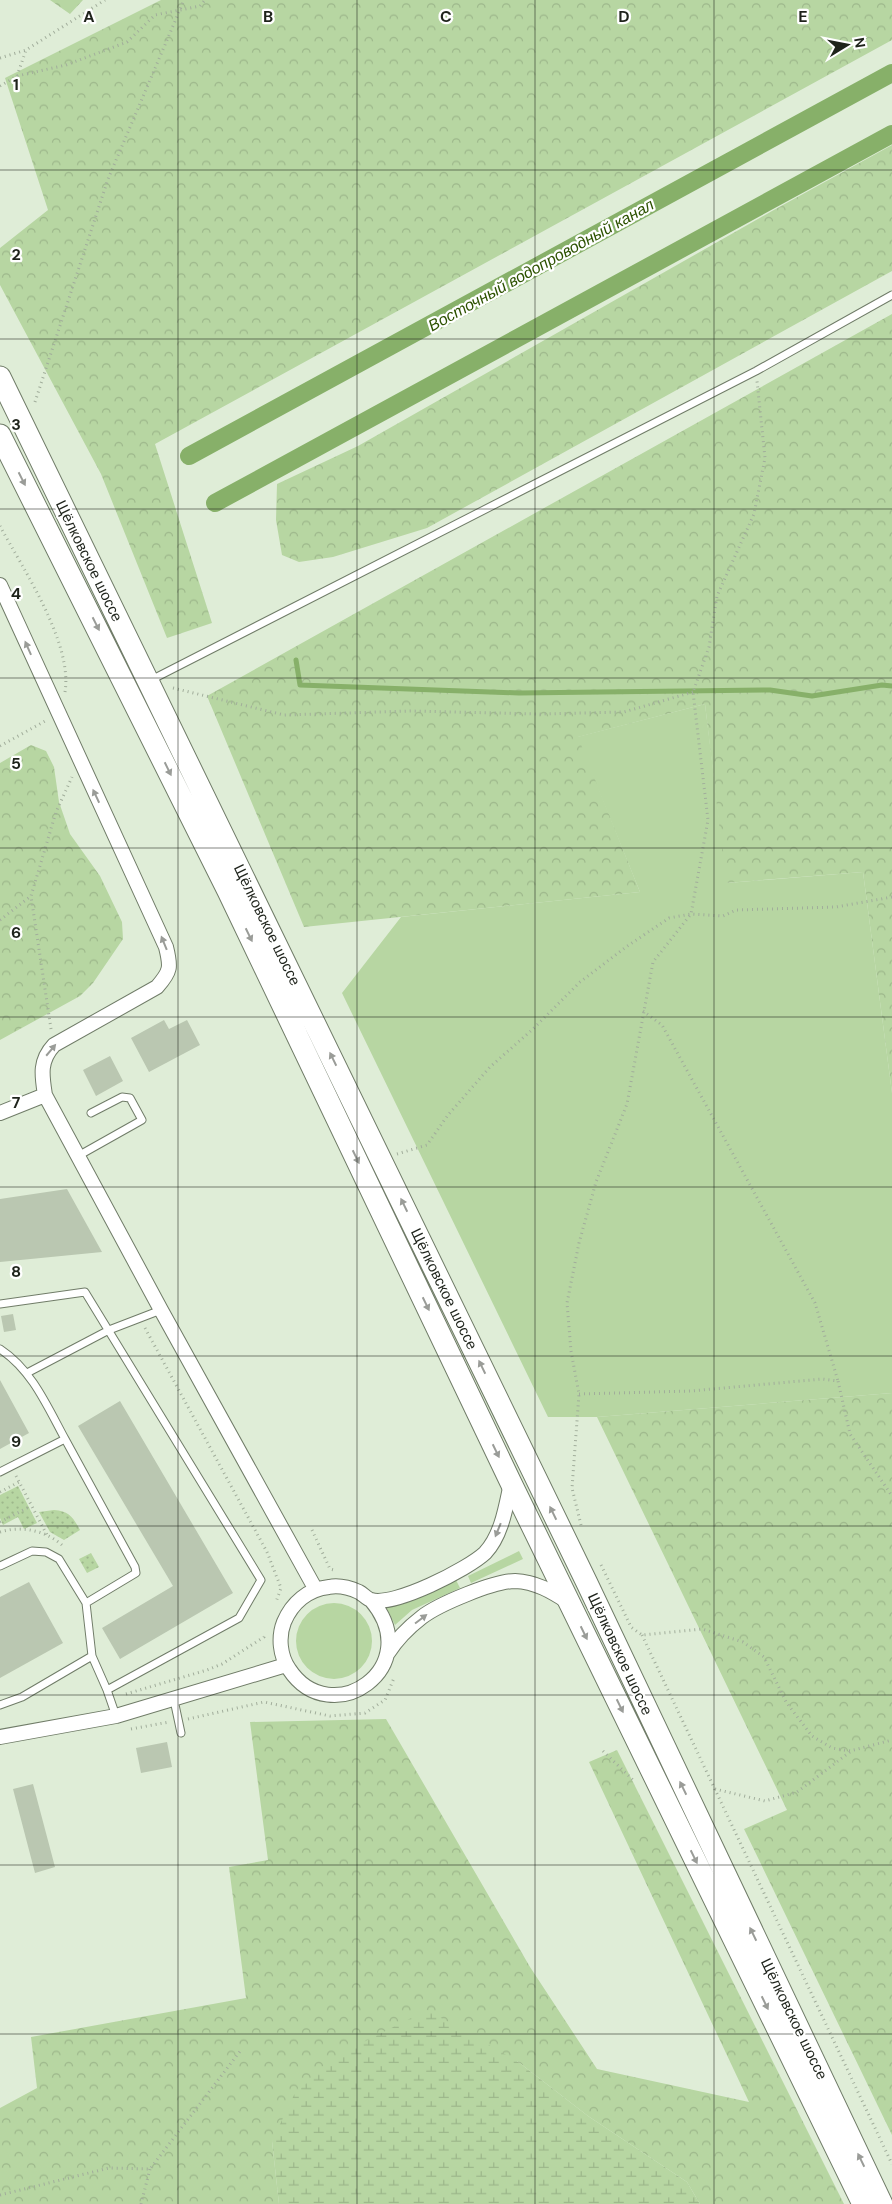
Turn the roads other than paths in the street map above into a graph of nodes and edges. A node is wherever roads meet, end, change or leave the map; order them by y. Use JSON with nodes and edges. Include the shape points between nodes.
{"nodes":[{"id":1,"x":892,"y":295,"type":"edge"},
{"id":2,"x":0,"y":377,"type":"edge"},
{"id":3,"x":0,"y":435,"type":"edge"},
{"id":4,"x":0,"y":585,"type":"edge"},
{"id":5,"x":148,"y":682,"type":"junction"},
{"id":6,"x":45,"y":1095,"type":"junction"},
{"id":7,"x":0,"y":1113,"type":"edge"},
{"id":8,"x":91,"y":1113,"type":"dead end"},
{"id":9,"x":78,"y":1156,"type":"junction"},
{"id":10,"x":0,"y":1304,"type":"edge"},
{"id":11,"x":161,"y":1310,"type":"junction"},
{"id":12,"x":109,"y":1330,"type":"junction"},
{"id":13,"x":0,"y":1349,"type":"edge"},
{"id":14,"x":27,"y":1373,"type":"junction"},
{"id":15,"x":65,"y":1439,"type":"junction"},
{"id":16,"x":0,"y":1472,"type":"edge"},
{"id":17,"x":511,"y":1483,"type":"junction"},
{"id":18,"x":0,"y":1566,"type":"edge"},
{"id":19,"x":316,"y":1590,"type":"junction"},
{"id":20,"x":371,"y":1600,"type":"junction"},
{"id":21,"x":86,"y":1603,"type":"junction"},
{"id":22,"x":570,"y":1604,"type":"junction"},
{"id":23,"x":388,"y":1654,"type":"junction"},
{"id":24,"x":92,"y":1656,"type":"junction"},
{"id":25,"x":286,"y":1665,"type":"junction"},
{"id":26,"x":107,"y":1690,"type":"junction"},
{"id":27,"x":174,"y":1700,"type":"junction"},
{"id":28,"x":0,"y":1705,"type":"edge"},
{"id":29,"x":116,"y":1716,"type":"junction"},
{"id":30,"x":182,"y":1733,"type":"dead end"},
{"id":31,"x":0,"y":1737,"type":"edge"},
{"id":32,"x":863,"y":2204,"type":"edge"},
{"id":33,"x":882,"y":2204,"type":"edge"}],
"edges":[{"from":1,"to":5,"type":"lane","via":[[756,371]]},
{"from":2,"to":5,"type":"main road","name":"Щёлковское шоссе"},
{"from":3,"to":17,"type":"main road","name":"Щёлковское шоссе","one_way":true,"via":[[228,890]]},
{"from":6,"to":4,"type":"street","one_way":true,"via":[[41,1070],[54,1045],[157,987],[168,975],[170,965],[166,947]]},
{"from":33,"to":5,"type":"main road","name":"Щёлковское шоссе","one_way":true,"via":[[382,1159]]},
{"from":6,"to":7,"type":"street"},
{"from":6,"to":9,"type":"street"},
{"from":8,"to":9,"type":"lane","via":[[127,1096],[142,1120]]},
{"from":9,"to":11,"type":"street"},
{"from":10,"to":12,"type":"lane","via":[[84,1292]]},
{"from":11,"to":12,"type":"lane"},
{"from":11,"to":19,"type":"street"},
{"from":12,"to":14,"type":"lane"},
{"from":12,"to":26,"type":"lane","via":[[261,1580],[239,1618]]},
{"from":13,"to":14,"type":"lane"},
{"from":14,"to":15,"type":"lane"},
{"from":15,"to":16,"type":"lane"},
{"from":15,"to":21,"type":"lane","via":[[136,1574]]},
{"from":17,"to":20,"type":"street","one_way":true,"via":[[497,1535],[485,1552],[459,1572],[406,1595]]},
{"from":17,"to":22,"type":"main road","name":"Щёлковское шоссе"},
{"from":18,"to":21,"type":"lane","via":[[32,1551],[46,1552],[59,1559]]},
{"from":19,"to":20,"type":"street","via":[[330,1586],[345,1587]]},
{"from":19,"to":25,"type":"street","via":[[300,1599],[288,1612],[282,1629],[281,1648]]},
{"from":20,"to":23,"type":"street","via":[[387,1625]]},
{"from":21,"to":24,"type":"lane"},
{"from":23,"to":22,"type":"street","one_way":true,"via":[[423,1616],[499,1583],[531,1584],[550,1590]]},
{"from":22,"to":32,"type":"main road","name":"Щёлковское шоссе","one_way":true},
{"from":23,"to":25,"type":"street","via":[[373,1679],[362,1688],[341,1694],[319,1693],[306,1687]]},
{"from":24,"to":26,"type":"lane"},
{"from":24,"to":28,"type":"lane","via":[[22,1697]]},
{"from":25,"to":27,"type":"street"},
{"from":26,"to":29,"type":"lane"},
{"from":27,"to":29,"type":"street"},
{"from":27,"to":30,"type":"lane"},
{"from":29,"to":31,"type":"street"}]}
